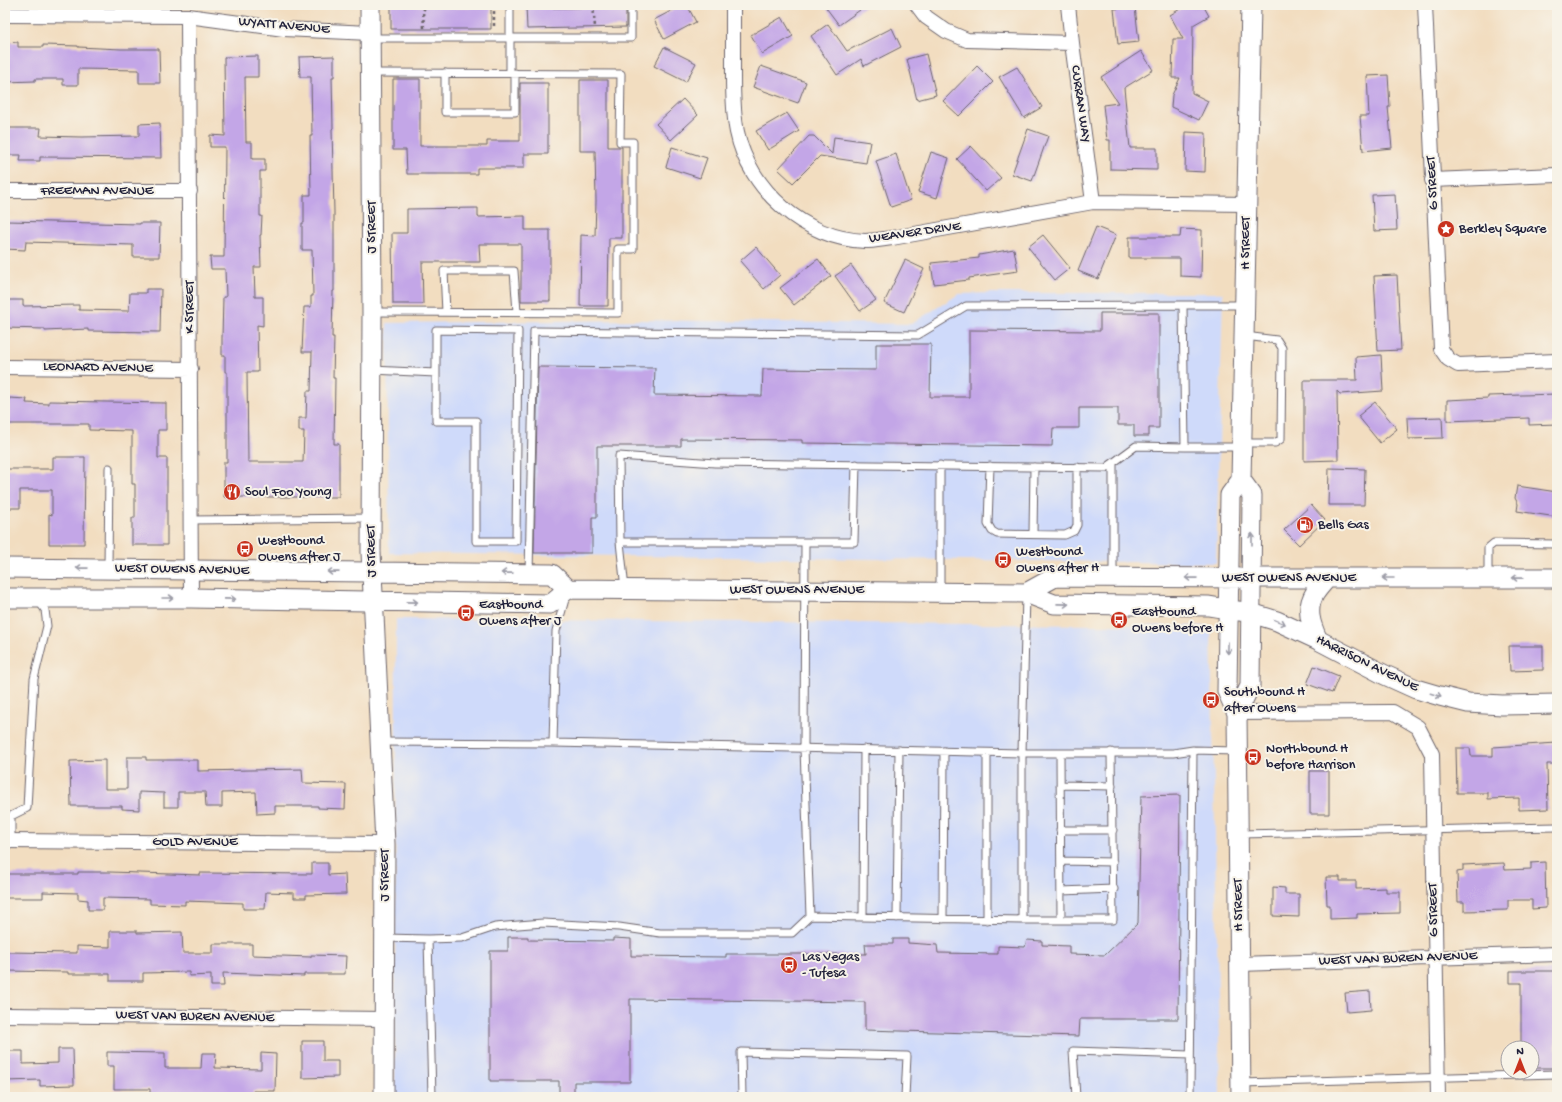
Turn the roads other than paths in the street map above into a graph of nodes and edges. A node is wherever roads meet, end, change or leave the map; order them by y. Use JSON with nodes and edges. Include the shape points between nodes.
{"nodes":[{"id":1,"x":370,"y":5,"type":"edge"},
{"id":2,"x":510,"y":5,"type":"edge"},
{"id":3,"x":631,"y":5,"type":"edge"},
{"id":4,"x":733,"y":5,"type":"edge"},
{"id":5,"x":917,"y":5,"type":"edge"},
{"id":6,"x":1068,"y":5,"type":"edge"},
{"id":7,"x":1251,"y":5,"type":"edge"},
{"id":8,"x":1425,"y":5,"type":"edge"},
{"id":9,"x":5,"y":14,"type":"edge"},
{"id":10,"x":188,"y":16,"type":"junction"},
{"id":11,"x":370,"y":36,"type":"junction"},
{"id":12,"x":510,"y":38,"type":"junction"},
{"id":13,"x":1072,"y":43,"type":"junction"},
{"id":14,"x":371,"y":73,"type":"junction"},
{"id":15,"x":445,"y":73,"type":"junction"},
{"id":16,"x":512,"y":73,"type":"junction"},
{"id":17,"x":1557,"y":175,"type":"edge"},
{"id":18,"x":1432,"y":180,"type":"junction"},
{"id":19,"x":5,"y":191,"type":"edge"},
{"id":20,"x":190,"y":191,"type":"junction"},
{"id":21,"x":1093,"y":202,"type":"junction"},
{"id":22,"x":1246,"y":204,"type":"junction"},
{"id":23,"x":1183,"y":305,"type":"junction"},
{"id":24,"x":1245,"y":305,"type":"junction"},
{"id":25,"x":372,"y":312,"type":"junction"},
{"id":26,"x":446,"y":312,"type":"junction"},
{"id":27,"x":516,"y":312,"type":"junction"},
{"id":28,"x":1245,"y":336,"type":"junction"},
{"id":29,"x":1557,"y":361,"type":"edge"},
{"id":30,"x":5,"y":367,"type":"edge"},
{"id":31,"x":191,"y":369,"type":"junction"},
{"id":32,"x":371,"y":370,"type":"junction"},
{"id":33,"x":436,"y":373,"type":"junction"},
{"id":34,"x":1242,"y":445,"type":"junction"},
{"id":35,"x":1185,"y":447,"type":"junction"},
{"id":36,"x":1114,"y":463,"type":"junction"},
{"id":37,"x":856,"y":464,"type":"junction"},
{"id":38,"x":940,"y":466,"type":"junction"},
{"id":39,"x":990,"y":466,"type":"junction"},
{"id":40,"x":1034,"y":467,"type":"junction"},
{"id":41,"x":1077,"y":467,"type":"junction"},
{"id":42,"x":109,"y":468,"type":"dead end"},
{"id":43,"x":1241,"y":480,"type":"junction"},
{"id":44,"x":371,"y":518,"type":"junction"},
{"id":45,"x":191,"y":520,"type":"junction"},
{"id":46,"x":1032,"y":534,"type":"junction"},
{"id":47,"x":620,"y":542,"type":"junction"},
{"id":48,"x":805,"y":542,"type":"junction"},
{"id":49,"x":1557,"y":544,"type":"edge"},
{"id":50,"x":5,"y":568,"type":"edge"},
{"id":51,"x":108,"y":569,"type":"junction"},
{"id":52,"x":191,"y":570,"type":"junction"},
{"id":53,"x":372,"y":572,"type":"junction"},
{"id":54,"x":529,"y":574,"type":"junction"},
{"id":55,"x":1113,"y":577,"type":"junction"},
{"id":56,"x":1488,"y":577,"type":"junction"},
{"id":57,"x":1230,"y":578,"type":"junction"},
{"id":58,"x":1252,"y":578,"type":"junction"},
{"id":59,"x":1327,"y":578,"type":"junction"},
{"id":60,"x":1557,"y":578,"type":"edge"},
{"id":61,"x":568,"y":589,"type":"junction"},
{"id":62,"x":625,"y":590,"type":"junction"},
{"id":63,"x":805,"y":590,"type":"junction"},
{"id":64,"x":940,"y":591,"type":"junction"},
{"id":65,"x":1026,"y":593,"type":"junction"},
{"id":66,"x":5,"y":598,"type":"edge"},
{"id":67,"x":37,"y":598,"type":"junction"},
{"id":68,"x":191,"y":598,"type":"junction"},
{"id":69,"x":373,"y":601,"type":"junction"},
{"id":70,"x":1229,"y":609,"type":"junction"},
{"id":71,"x":1251,"y":613,"type":"junction"},
{"id":72,"x":1318,"y":640,"type":"junction"},
{"id":73,"x":1557,"y":704,"type":"edge"},
{"id":74,"x":1237,"y":713,"type":"junction"},
{"id":75,"x":380,"y":742,"type":"junction"},
{"id":76,"x":553,"y":743,"type":"junction"},
{"id":77,"x":804,"y":748,"type":"junction"},
{"id":78,"x":864,"y":750,"type":"junction"},
{"id":79,"x":899,"y":750,"type":"junction"},
{"id":80,"x":1193,"y":750,"type":"junction"},
{"id":81,"x":944,"y":751,"type":"junction"},
{"id":82,"x":1237,"y":751,"type":"junction"},
{"id":83,"x":1111,"y":752,"type":"junction"},
{"id":84,"x":987,"y":753,"type":"junction"},
{"id":85,"x":1022,"y":753,"type":"junction"},
{"id":86,"x":1060,"y":753,"type":"junction"},
{"id":87,"x":1060,"y":785,"type":"junction"},
{"id":88,"x":1112,"y":786,"type":"junction"},
{"id":89,"x":1557,"y":827,"type":"edge"},
{"id":90,"x":1060,"y":830,"type":"junction"},
{"id":91,"x":1113,"y":830,"type":"junction"},
{"id":92,"x":1433,"y":830,"type":"junction"},
{"id":93,"x":1238,"y":834,"type":"junction"},
{"id":94,"x":8,"y":841,"type":"edge"},
{"id":95,"x":385,"y":844,"type":"junction"},
{"id":96,"x":1061,"y":861,"type":"junction"},
{"id":97,"x":1113,"y":862,"type":"junction"},
{"id":98,"x":1114,"y":889,"type":"junction"},
{"id":99,"x":1061,"y":891,"type":"junction"},
{"id":100,"x":810,"y":916,"type":"junction"},
{"id":101,"x":863,"y":917,"type":"junction"},
{"id":102,"x":897,"y":918,"type":"junction"},
{"id":103,"x":943,"y":919,"type":"junction"},
{"id":104,"x":987,"y":920,"type":"junction"},
{"id":105,"x":1022,"y":920,"type":"junction"},
{"id":106,"x":1062,"y":920,"type":"junction"},
{"id":107,"x":385,"y":938,"type":"junction"},
{"id":108,"x":428,"y":940,"type":"junction"},
{"id":109,"x":1557,"y":954,"type":"edge"},
{"id":110,"x":1435,"y":958,"type":"junction"},
{"id":111,"x":1240,"y":964,"type":"junction"},
{"id":112,"x":5,"y":1015,"type":"edge"},
{"id":113,"x":385,"y":1019,"type":"junction"},
{"id":114,"x":1190,"y":1055,"type":"junction"},
{"id":115,"x":1557,"y":1074,"type":"edge"},
{"id":116,"x":1438,"y":1077,"type":"junction"},
{"id":117,"x":1241,"y":1090,"type":"edge"},
{"id":118,"x":384,"y":1097,"type":"edge"},
{"id":119,"x":432,"y":1097,"type":"edge"},
{"id":120,"x":742,"y":1097,"type":"edge"},
{"id":121,"x":905,"y":1097,"type":"edge"},
{"id":122,"x":1076,"y":1097,"type":"edge"},
{"id":123,"x":1190,"y":1097,"type":"edge"},
{"id":124,"x":1438,"y":1097,"type":"edge"}],
"edges":[{"from":1,"to":11,"type":"main road","name":"J STREET"},
{"from":2,"to":12,"type":"lane"},
{"from":3,"to":12,"type":"lane","via":[[631,38]]},
{"from":4,"to":21,"type":"street","name":"WEAVER DRIVE","via":[[734,111],[737,134],[744,154],[768,193],[781,206],[818,230],[865,241]]},
{"from":5,"to":13,"type":"street","via":[[926,17],[967,40]]},
{"from":6,"to":13,"type":"street","name":"CURRAN WAY"},
{"from":7,"to":22,"type":"main road","name":"H STREET"},
{"from":8,"to":18,"type":"street","name":"G STREET"},
{"from":9,"to":10,"type":"street","name":"WYATT AVENUE"},
{"from":10,"to":11,"type":"street","name":"WYATT AVENUE","via":[[284,29]]},
{"from":10,"to":20,"type":"street","name":"K STREET"},
{"from":11,"to":12,"type":"lane"},
{"from":11,"to":14,"type":"main road","name":"J STREET"},
{"from":12,"to":16,"type":"lane"},
{"from":13,"to":21,"type":"street","name":"CURRAN WAY"},
{"from":14,"to":15,"type":"lane"},
{"from":14,"to":25,"type":"main road","name":"J STREET"},
{"from":15,"to":16,"type":"lane"},
{"from":15,"to":16,"type":"lane","via":[[445,112],[515,112]]},
{"from":16,"to":27,"type":"lane","via":[[621,74],[620,142],[633,142],[633,249],[618,249],[618,313]]},
{"from":17,"to":18,"type":"street"},
{"from":18,"to":29,"type":"street","name":"G STREET","via":[[1441,349],[1448,359],[1458,365]]},
{"from":19,"to":20,"type":"street","name":"FREEMAN AVENUE"},
{"from":20,"to":31,"type":"street","name":"K STREET"},
{"from":21,"to":22,"type":"street","name":"WEAVER DRIVE"},
{"from":22,"to":24,"type":"main road","name":"H STREET"},
{"from":23,"to":24,"type":"lane"},
{"from":23,"to":35,"type":"lane"},
{"from":23,"to":54,"type":"lane","via":[[966,306],[918,335],[534,331]]},
{"from":24,"to":28,"type":"main road","name":"H STREET"},
{"from":25,"to":26,"type":"lane"},
{"from":25,"to":32,"type":"main road","name":"J STREET"},
{"from":26,"to":27,"type":"lane"},
{"from":26,"to":27,"type":"lane","via":[[444,271],[514,271]]},
{"from":28,"to":34,"type":"main road","name":"H STREET"},
{"from":28,"to":34,"type":"lane","via":[[1277,340],[1282,348],[1281,439],[1275,443]]},
{"from":30,"to":31,"type":"street","name":"LEONARD AVENUE"},
{"from":31,"to":45,"type":"street","name":"K STREET"},
{"from":32,"to":33,"type":"lane"},
{"from":32,"to":44,"type":"main road","name":"J STREET"},
{"from":33,"to":33,"type":"lane","via":[[436,330],[518,331],[516,541],[476,541],[476,421],[436,421]]},
{"from":34,"to":35,"type":"lane"},
{"from":34,"to":43,"type":"main road","name":"H STREET"},
{"from":35,"to":36,"type":"lane","via":[[1136,446]]},
{"from":36,"to":41,"type":"lane","via":[[1106,468]]},
{"from":36,"to":55,"type":"lane"},
{"from":37,"to":38,"type":"lane"},
{"from":37,"to":47,"type":"lane","via":[[715,463],[619,456]]},
{"from":37,"to":48,"type":"lane","via":[[854,542]]},
{"from":38,"to":39,"type":"lane"},
{"from":38,"to":64,"type":"lane"},
{"from":39,"to":40,"type":"lane"},
{"from":39,"to":46,"type":"lane","via":[[988,524],[992,531],[998,534]]},
{"from":40,"to":41,"type":"lane"},
{"from":40,"to":46,"type":"lane"},
{"from":41,"to":46,"type":"lane","via":[[1077,525],[1074,531],[1065,535]]},
{"from":42,"to":51,"type":"lane"},
{"from":43,"to":57,"type":"main road","name":"H STREET","via":[[1230,495]]},
{"from":58,"to":43,"type":"main road","name":"H STREET","one_way":true,"via":[[1252,495]]},
{"from":44,"to":45,"type":"lane"},
{"from":44,"to":53,"type":"main road","name":"J STREET"},
{"from":45,"to":52,"type":"street","name":"K STREET"},
{"from":47,"to":48,"type":"lane"},
{"from":47,"to":62,"type":"lane"},
{"from":48,"to":63,"type":"lane"},
{"from":49,"to":56,"type":"lane","via":[[1494,544],[1488,548]]},
{"from":51,"to":50,"type":"main road","name":"WEST OWENS AVENUE","one_way":true},
{"from":51,"to":52,"type":"main road","name":"WEST OWENS AVENUE"},
{"from":53,"to":52,"type":"main road","name":"WEST OWENS AVENUE","one_way":true},
{"from":52,"to":68,"type":"street","name":"K STREET"},
{"from":54,"to":53,"type":"main road","name":"WEST OWENS AVENUE","one_way":true},
{"from":53,"to":69,"type":"main road","name":"J STREET"},
{"from":54,"to":61,"type":"main road","name":"WEST OWENS AVENUE","via":[[552,574]]},
{"from":57,"to":55,"type":"main road","name":"WEST OWENS AVENUE","one_way":true},
{"from":55,"to":65,"type":"main road","name":"WEST OWENS AVENUE","via":[[1055,576]]},
{"from":56,"to":59,"type":"main road","name":"WEST OWENS AVENUE","one_way":true},
{"from":60,"to":56,"type":"main road","name":"WEST OWENS AVENUE","one_way":true},
{"from":57,"to":58,"type":"main road","name":"WEST OWENS AVENUE"},
{"from":57,"to":70,"type":"main road","name":"H STREET"},
{"from":58,"to":59,"type":"main road","name":"WEST OWENS AVENUE"},
{"from":58,"to":71,"type":"main road","name":"H STREET"},
{"from":59,"to":72,"type":"main road","via":[[1314,593],[1310,606],[1310,622]]},
{"from":61,"to":62,"type":"main road","name":"WEST OWENS AVENUE"},
{"from":69,"to":61,"type":"main road","name":"WEST OWENS AVENUE","one_way":true,"via":[[550,604]]},
{"from":61,"to":76,"type":"lane","via":[[556,631]]},
{"from":62,"to":63,"type":"main road","name":"WEST OWENS AVENUE"},
{"from":63,"to":64,"type":"main road","name":"WEST OWENS AVENUE"},
{"from":63,"to":77,"type":"lane"},
{"from":64,"to":65,"type":"main road","name":"WEST OWENS AVENUE"},
{"from":65,"to":70,"type":"main road","name":"WEST OWENS AVENUE","one_way":true,"via":[[1054,604],[1209,606]]},
{"from":65,"to":85,"type":"lane"},
{"from":66,"to":67,"type":"main road","name":"WEST OWENS AVENUE"},
{"from":67,"to":68,"type":"main road","name":"WEST OWENS AVENUE","one_way":true},
{"from":67,"to":94,"type":"lane","via":[[45,610],[47,626],[34,679],[27,808],[11,816]]},
{"from":68,"to":69,"type":"main road","name":"WEST OWENS AVENUE","one_way":true},
{"from":69,"to":75,"type":"main road","name":"J STREET"},
{"from":70,"to":71,"type":"main road","name":"HARRISON AVENUE"},
{"from":70,"to":74,"type":"main road","name":"H STREET","one_way":true,"via":[[1227,691]]},
{"from":71,"to":72,"type":"main road","name":"HARRISON AVENUE","one_way":true,"via":[[1277,621]]},
{"from":71,"to":74,"type":"main road","name":"H STREET","via":[[1250,686]]},
{"from":72,"to":73,"type":"main road","name":"HARRISON AVENUE","one_way":true,"via":[[1385,675],[1440,696],[1468,703]]},
{"from":74,"to":82,"type":"main road","name":"H STREET"},
{"from":74,"to":92,"type":"street","name":"G STREET","via":[[1393,712],[1418,727],[1432,754]]},
{"from":75,"to":76,"type":"lane"},
{"from":75,"to":95,"type":"main road","name":"J STREET"},
{"from":76,"to":77,"type":"lane"},
{"from":77,"to":78,"type":"lane"},
{"from":77,"to":100,"type":"lane"},
{"from":78,"to":79,"type":"lane"},
{"from":78,"to":101,"type":"lane"},
{"from":79,"to":81,"type":"lane"},
{"from":79,"to":102,"type":"lane"},
{"from":80,"to":82,"type":"lane"},
{"from":80,"to":83,"type":"lane","via":[[1173,753]]},
{"from":80,"to":114,"type":"lane"},
{"from":81,"to":84,"type":"lane"},
{"from":81,"to":103,"type":"lane"},
{"from":82,"to":93,"type":"main road","name":"H STREET"},
{"from":83,"to":86,"type":"lane"},
{"from":83,"to":88,"type":"lane"},
{"from":84,"to":85,"type":"lane"},
{"from":84,"to":104,"type":"lane"},
{"from":85,"to":86,"type":"lane"},
{"from":85,"to":105,"type":"lane"},
{"from":86,"to":87,"type":"lane"},
{"from":87,"to":88,"type":"lane"},
{"from":87,"to":90,"type":"lane"},
{"from":88,"to":91,"type":"lane"},
{"from":89,"to":92,"type":"lane"},
{"from":90,"to":91,"type":"lane"},
{"from":90,"to":96,"type":"lane"},
{"from":91,"to":97,"type":"lane"},
{"from":92,"to":93,"type":"lane"},
{"from":92,"to":110,"type":"street","name":"G STREET"},
{"from":93,"to":111,"type":"main road","name":"H STREET"},
{"from":94,"to":95,"type":"street","name":"GOLD AVENUE"},
{"from":95,"to":107,"type":"main road","name":"J STREET"},
{"from":96,"to":97,"type":"lane"},
{"from":96,"to":99,"type":"lane"},
{"from":97,"to":98,"type":"lane"},
{"from":98,"to":99,"type":"lane"},
{"from":98,"to":106,"type":"lane","via":[[1114,920]]},
{"from":99,"to":106,"type":"lane"},
{"from":100,"to":101,"type":"lane"},
{"from":100,"to":108,"type":"lane","via":[[792,933],[660,933],[619,927],[542,923],[495,927],[462,938]]},
{"from":101,"to":102,"type":"lane"},
{"from":102,"to":103,"type":"lane"},
{"from":103,"to":104,"type":"lane"},
{"from":104,"to":105,"type":"lane"},
{"from":105,"to":106,"type":"lane"},
{"from":107,"to":108,"type":"lane"},
{"from":107,"to":113,"type":"main road","name":"J STREET"},
{"from":108,"to":119,"type":"lane"},
{"from":109,"to":110,"type":"street","name":"WEST VAN BUREN AVENUE"},
{"from":110,"to":111,"type":"street","name":"WEST VAN BUREN AVENUE"},
{"from":110,"to":116,"type":"street","name":"G STREET"},
{"from":111,"to":117,"type":"main road","name":"H STREET"},
{"from":112,"to":113,"type":"street","name":"WEST VAN BUREN AVENUE"},
{"from":113,"to":118,"type":"main road","name":"J STREET"},
{"from":114,"to":122,"type":"lane","via":[[1073,1052]]},
{"from":114,"to":123,"type":"lane"},
{"from":115,"to":116,"type":"lane"},
{"from":116,"to":117,"type":"lane"},
{"from":116,"to":124,"type":"street","name":"G STREET"},
{"from":120,"to":121,"type":"lane","via":[[741,1052],[907,1056]]}]}
